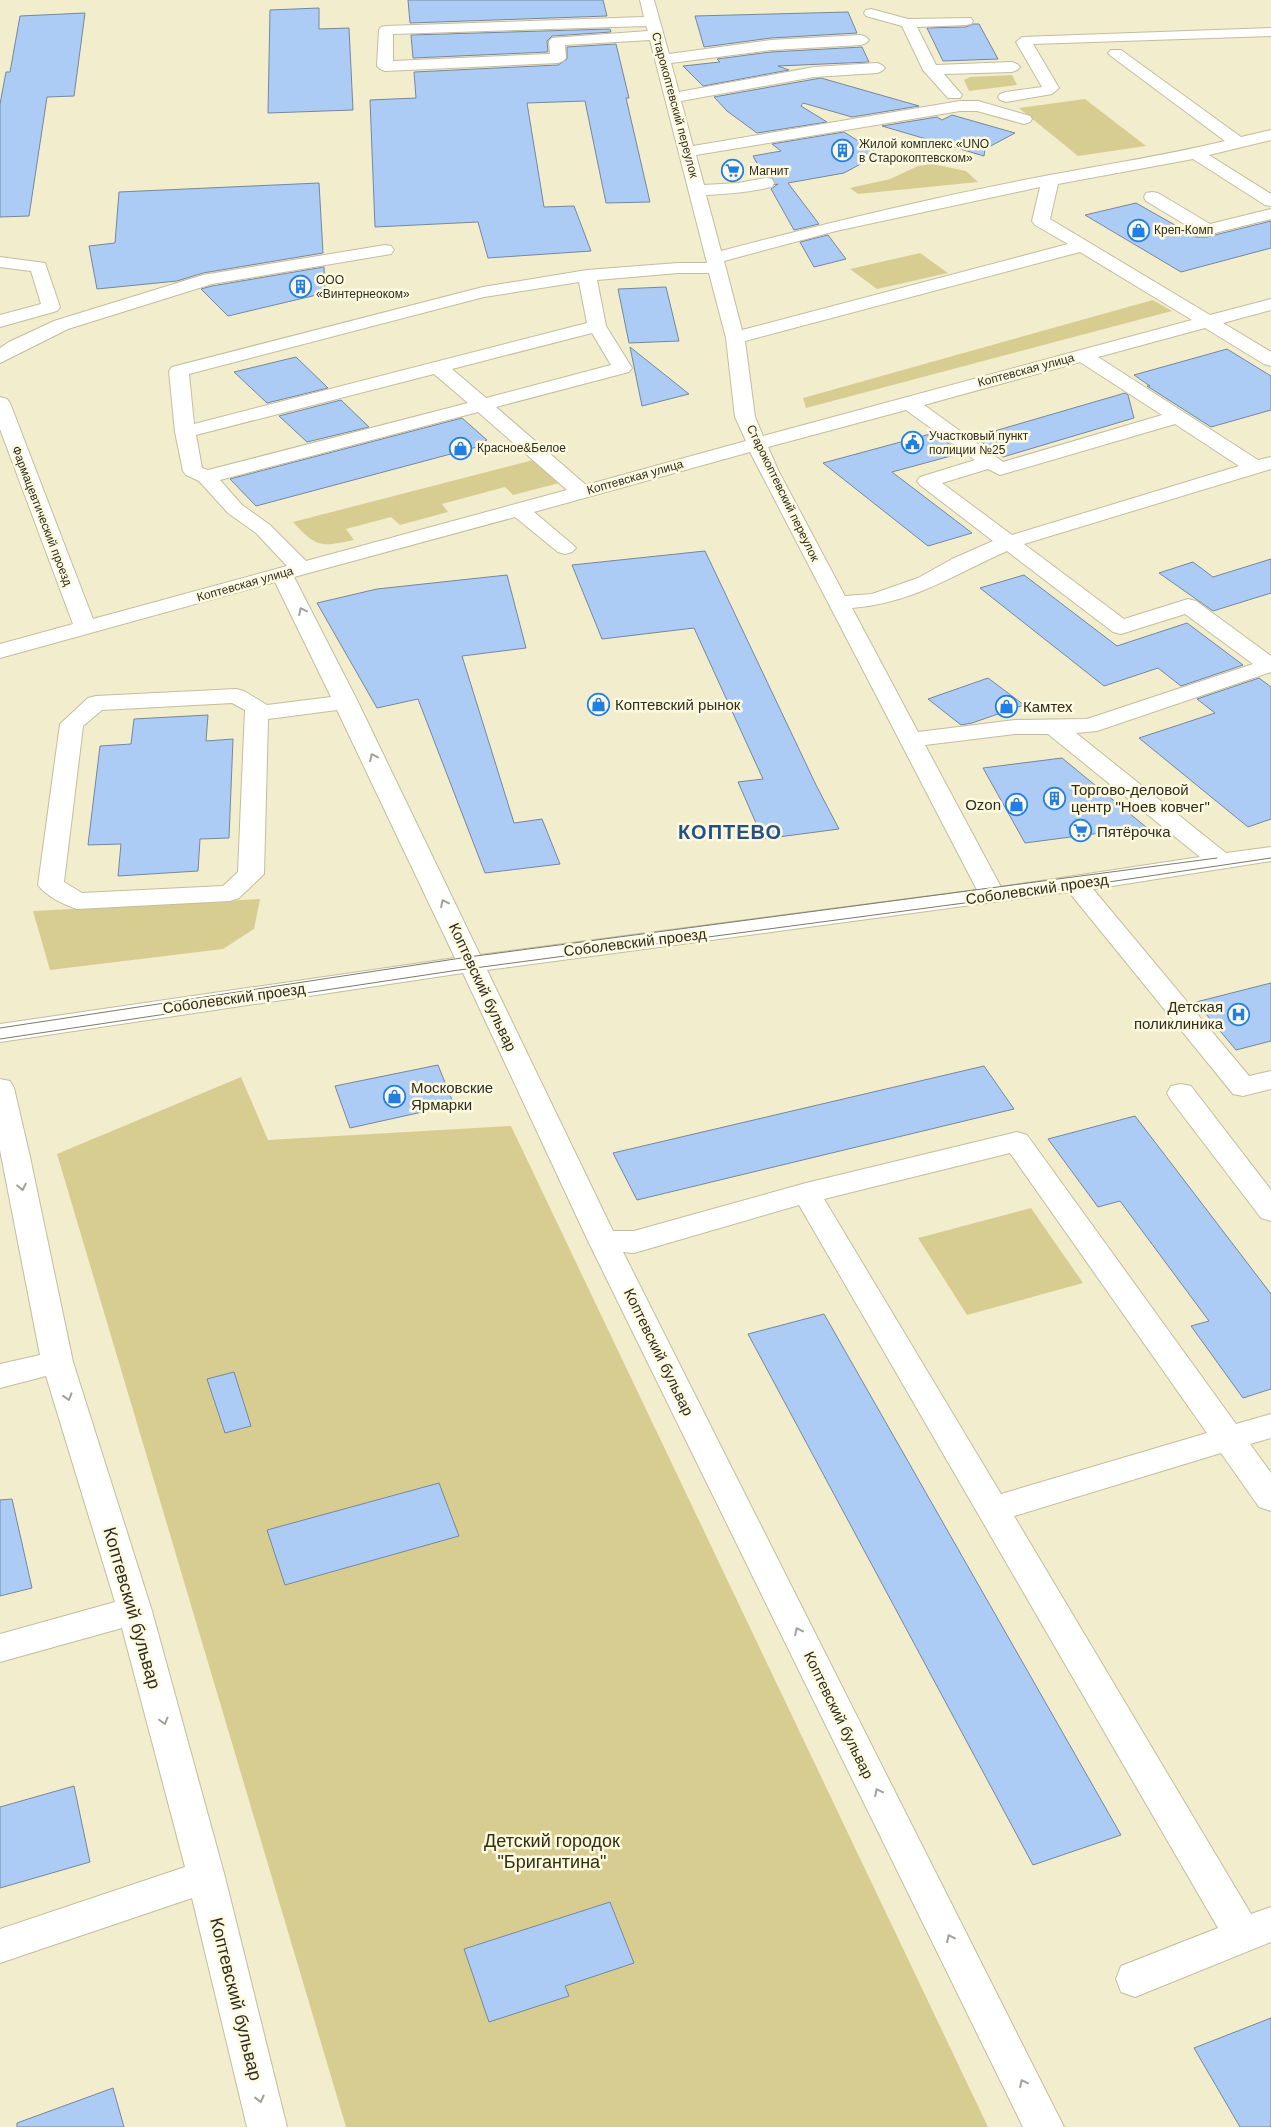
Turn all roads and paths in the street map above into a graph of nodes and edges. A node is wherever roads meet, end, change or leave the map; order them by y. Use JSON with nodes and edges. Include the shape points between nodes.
{"nodes":[{"id":1,"x":647,"y":0,"type":"edge"},
{"id":2,"x":870,"y":10,"type":"edge"},
{"id":3,"x":966,"y":21,"type":"dead end"},
{"id":4,"x":908,"y":23,"type":"junction"},
{"id":5,"x":655,"y":28,"type":"junction"},
{"id":6,"x":1271,"y":32,"type":"edge"},
{"id":7,"x":861,"y":40,"type":"dead end"},
{"id":8,"x":1116,"y":53,"type":"dead end"},
{"id":9,"x":663,"y":59,"type":"junction"},
{"id":10,"x":1012,"y":67,"type":"dead end"},
{"id":11,"x":877,"y":68,"type":"dead end"},
{"id":12,"x":931,"y":70,"type":"junction"},
{"id":13,"x":954,"y":95,"type":"dead end"},
{"id":14,"x":1006,"y":97,"type":"dead end"},
{"id":15,"x":673,"y":98,"type":"junction"},
{"id":16,"x":1024,"y":119,"type":"dead end"},
{"id":17,"x":1271,"y":136,"type":"edge"},
{"id":18,"x":1238,"y":143,"type":"junction"},
{"id":19,"x":686,"y":152,"type":"junction"},
{"id":20,"x":1195,"y":153,"type":"junction"},
{"id":21,"x":1050,"y":180,"type":"junction"},
{"id":22,"x":766,"y":183,"type":"dead end"},
{"id":23,"x":697,"y":191,"type":"junction"},
{"id":24,"x":1152,"y":197,"type":"dead end"},
{"id":25,"x":1271,"y":201,"type":"edge"},
{"id":26,"x":1271,"y":214,"type":"edge"},
{"id":27,"x":1082,"y":246,"type":"junction"},
{"id":28,"x":385,"y":250,"type":"dead end"},
{"id":29,"x":0,"y":262,"type":"edge"},
{"id":30,"x":716,"y":263,"type":"junction"},
{"id":31,"x":587,"y":275,"type":"junction"},
{"id":32,"x":1271,"y":304,"type":"edge"},
{"id":33,"x":51,"y":307,"type":"junction"},
{"id":34,"x":0,"y":321,"type":"edge"},
{"id":35,"x":1206,"y":322,"type":"junction"},
{"id":36,"x":61,"y":325,"type":"junction"},
{"id":37,"x":597,"y":326,"type":"junction"},
{"id":38,"x":735,"y":338,"type":"junction"},
{"id":39,"x":1082,"y":355,"type":"junction"},
{"id":40,"x":0,"y":357,"type":"edge"},
{"id":41,"x":1271,"y":360,"type":"edge"},
{"id":42,"x":438,"y":367,"type":"junction"},
{"id":43,"x":908,"y":402,"type":"junction"},
{"id":44,"x":0,"y":403,"type":"edge"},
{"id":45,"x":482,"y":405,"type":"junction"},
{"id":46,"x":1178,"y":417,"type":"junction"},
{"id":47,"x":186,"y":432,"type":"junction"},
{"id":48,"x":757,"y":443,"type":"junction"},
{"id":49,"x":991,"y":462,"type":"junction"},
{"id":50,"x":1264,"y":466,"type":"edge"},
{"id":51,"x":206,"y":477,"type":"junction"},
{"id":52,"x":582,"y":492,"type":"junction"},
{"id":53,"x":518,"y":509,"type":"junction"},
{"id":54,"x":1009,"y":542,"type":"junction"},
{"id":55,"x":564,"y":548,"type":"dead end"},
{"id":56,"x":291,"y":571,"type":"junction"},
{"id":57,"x":839,"y":604,"type":"junction"},
{"id":58,"x":85,"y":628,"type":"junction"},
{"id":59,"x":0,"y":651,"type":"edge"},
{"id":60,"x":1270,"y":665,"type":"edge"},
{"id":61,"x":346,"y":702,"type":"junction"},
{"id":62,"x":257,"y":713,"type":"junction"},
{"id":63,"x":1054,"y":727,"type":"junction"},
{"id":64,"x":910,"y":740,"type":"junction"},
{"id":65,"x":1271,"y":854,"type":"edge"},
{"id":66,"x":1221,"y":862,"type":"junction"},
{"id":67,"x":1075,"y":883,"type":"junction"},
{"id":68,"x":993,"y":896,"type":"junction"},
{"id":69,"x":471,"y":964,"type":"junction"},
{"id":70,"x":0,"y":1033,"type":"edge"},
{"id":71,"x":1271,"y":1080,"type":"edge"},
{"id":72,"x":0,"y":1088,"type":"edge"},
{"id":73,"x":1181,"y":1093,"type":"dead end"},
{"id":74,"x":8,"y":1159,"type":"edge"},
{"id":75,"x":806,"y":1193,"type":"junction"},
{"id":76,"x":1271,"y":1211,"type":"edge"},
{"id":77,"x":603,"y":1241,"type":"junction"},
{"id":78,"x":57,"y":1362,"type":"junction"},
{"id":79,"x":0,"y":1376,"type":"edge"},
{"id":80,"x":1271,"y":1426,"type":"edge"},
{"id":81,"x":1229,"y":1439,"type":"junction"},
{"id":82,"x":1271,"y":1498,"type":"edge"},
{"id":83,"x":992,"y":1510,"type":"junction"},
{"id":84,"x":134,"y":1611,"type":"junction"},
{"id":85,"x":0,"y":1648,"type":"edge"},
{"id":86,"x":206,"y":1877,"type":"junction"},
{"id":87,"x":1257,"y":1929,"type":"edge"},
{"id":88,"x":0,"y":1946,"type":"edge"},
{"id":89,"x":1134,"y":1979,"type":"dead end"},
{"id":90,"x":267,"y":2127,"type":"edge"},
{"id":91,"x":1044,"y":2127,"type":"edge"}],
"edges":[{"from":1,"to":5,"type":"street","name":"Старокоптевский переулок"},
{"from":2,"to":4,"type":"street"},
{"from":3,"to":4,"type":"street"},
{"from":4,"to":12,"type":"street"},
{"from":5,"to":5,"type":"street","via":[[386,30],[385,66],[558,58],[557,40]]},
{"from":5,"to":9,"type":"street","name":"Старокоптевский переулок"},
{"from":6,"to":14,"type":"street","via":[[1027,40],[1024,42],[1050,89]]},
{"from":7,"to":9,"type":"street","via":[[771,45]]},
{"from":8,"to":18,"type":"street"},
{"from":9,"to":15,"type":"street","name":"Старокоптевский переулок"},
{"from":10,"to":12,"type":"street"},
{"from":11,"to":15,"type":"street","via":[[814,72]]},
{"from":12,"to":13,"type":"street"},
{"from":15,"to":19,"type":"street","name":"Старокоптевский переулок"},
{"from":16,"to":19,"type":"street","via":[[978,106],[960,106]]},
{"from":17,"to":18,"type":"street"},
{"from":18,"to":20,"type":"street"},
{"from":19,"to":23,"type":"street","name":"Старокоптевский переулок"},
{"from":20,"to":21,"type":"street"},
{"from":20,"to":25,"type":"street"},
{"from":21,"to":27,"type":"street","via":[[1041,221]]},
{"from":21,"to":30,"type":"street","via":[[844,223]]},
{"from":22,"to":23,"type":"street"},
{"from":23,"to":30,"type":"street","name":"Старокоптевский переулок"},
{"from":24,"to":26,"type":"street","via":[[1207,230]]},
{"from":27,"to":35,"type":"street"},
{"from":27,"to":38,"type":"street"},
{"from":28,"to":36,"type":"street","via":[[209,279]]},
{"from":29,"to":33,"type":"street","via":[[39,267]]},
{"from":30,"to":31,"type":"street"},
{"from":30,"to":38,"type":"street","name":"Старокоптевский переулок"},
{"from":31,"to":37,"type":"street"},
{"from":31,"to":47,"type":"street","via":[[483,292],[179,371]]},
{"from":32,"to":35,"type":"street","name":"Коптевская улица"},
{"from":33,"to":34,"type":"street"},
{"from":33,"to":36,"type":"street"},
{"from":35,"to":39,"type":"street","name":"Коптевская улица"},
{"from":35,"to":41,"type":"street"},
{"from":36,"to":40,"type":"street"},
{"from":37,"to":42,"type":"street"},
{"from":37,"to":45,"type":"street","via":[[622,368]]},
{"from":38,"to":48,"type":"street","name":"Старокоптевский переулок","via":[[745,417]]},
{"from":39,"to":43,"type":"street","name":"Коптевская улица"},
{"from":39,"to":46,"type":"street"},
{"from":42,"to":45,"type":"street"},
{"from":42,"to":47,"type":"street"},
{"from":43,"to":48,"type":"street","name":"Коптевская улица"},
{"from":43,"to":49,"type":"street"},
{"from":44,"to":58,"type":"street","name":"Фармацевтический проезд"},
{"from":45,"to":51,"type":"street"},
{"from":45,"to":52,"type":"street"},
{"from":46,"to":49,"type":"street","via":[[1000,470]]},
{"from":46,"to":50,"type":"street"},
{"from":47,"to":51,"type":"street","name":"Коптевский бульвар","via":[[193,472]]},
{"from":48,"to":52,"type":"street","name":"Коптевская улица"},
{"from":48,"to":57,"type":"street","name":"Старокоптевский переулок"},
{"from":49,"to":54,"type":"street","via":[[927,481]]},
{"from":50,"to":54,"type":"street"},
{"from":51,"to":56,"type":"street","name":"Коптевский бульвар","via":[[235,509],[263,529]]},
{"from":52,"to":53,"type":"street","name":"Коптевская улица"},
{"from":53,"to":55,"type":"street"},
{"from":53,"to":56,"type":"street","name":"Коптевская улица"},
{"from":54,"to":57,"type":"street","via":[[926,584],[873,600]]},
{"from":54,"to":60,"type":"street","via":[[1122,627],[1188,606]]},
{"from":56,"to":58,"type":"street","name":"Коптевская улица"},
{"from":61,"to":56,"type":"street","name":"Коптевский бульвар","one_way":true},
{"from":57,"to":64,"type":"street","name":"Старокоптевский переулок"},
{"from":58,"to":59,"type":"street","name":"Коптевская улица"},
{"from":60,"to":63,"type":"street","via":[[1089,726]]},
{"from":61,"to":62,"type":"street"},
{"from":69,"to":61,"type":"street","name":"Коптевский бульвар","one_way":true},
{"from":62,"to":62,"type":"street","via":[[257,707],[236,696],[96,703],[72,724],[50,885],[77,901],[230,893],[252,874]]},
{"from":63,"to":64,"type":"street","via":[[1015,727]]},
{"from":63,"to":66,"type":"street"},
{"from":64,"to":68,"type":"street","name":"Старокоптевский переулок"},
{"from":65,"to":66,"type":"street","name":"Соболевский проезд"},
{"from":66,"to":67,"type":"street","name":"Соболевский проезд"},
{"from":67,"to":68,"type":"street","name":"Соболевский проезд"},
{"from":67,"to":71,"type":"street","via":[[1243,1086]]},
{"from":68,"to":69,"type":"street","name":"Соболевский проезд"},
{"from":69,"to":70,"type":"street","name":"Соболевский проезд"},
{"from":69,"to":77,"type":"street","name":"Коптевский бульвар"},
{"from":72,"to":74,"type":"street","name":"Коптевский бульвар"},
{"from":73,"to":76,"type":"street"},
{"from":74,"to":78,"type":"street","name":"Коптевский бульвар","one_way":true},
{"from":75,"to":77,"type":"street","via":[[634,1242]]},
{"from":75,"to":81,"type":"street","via":[[1017,1142]]},
{"from":75,"to":83,"type":"street"},
{"from":91,"to":77,"type":"street","name":"Коптевский бульвар","one_way":true},
{"from":78,"to":79,"type":"street"},
{"from":78,"to":84,"type":"street","name":"Коптевский бульвар","one_way":true},
{"from":80,"to":81,"type":"street"},
{"from":81,"to":82,"type":"street"},
{"from":81,"to":83,"type":"street"},
{"from":83,"to":87,"type":"street"},
{"from":84,"to":85,"type":"street"},
{"from":84,"to":86,"type":"street","name":"Коптевский бульвар","one_way":true},
{"from":86,"to":88,"type":"street"},
{"from":86,"to":90,"type":"street","name":"Коптевский бульвар","one_way":true},
{"from":87,"to":89,"type":"street"}]}
